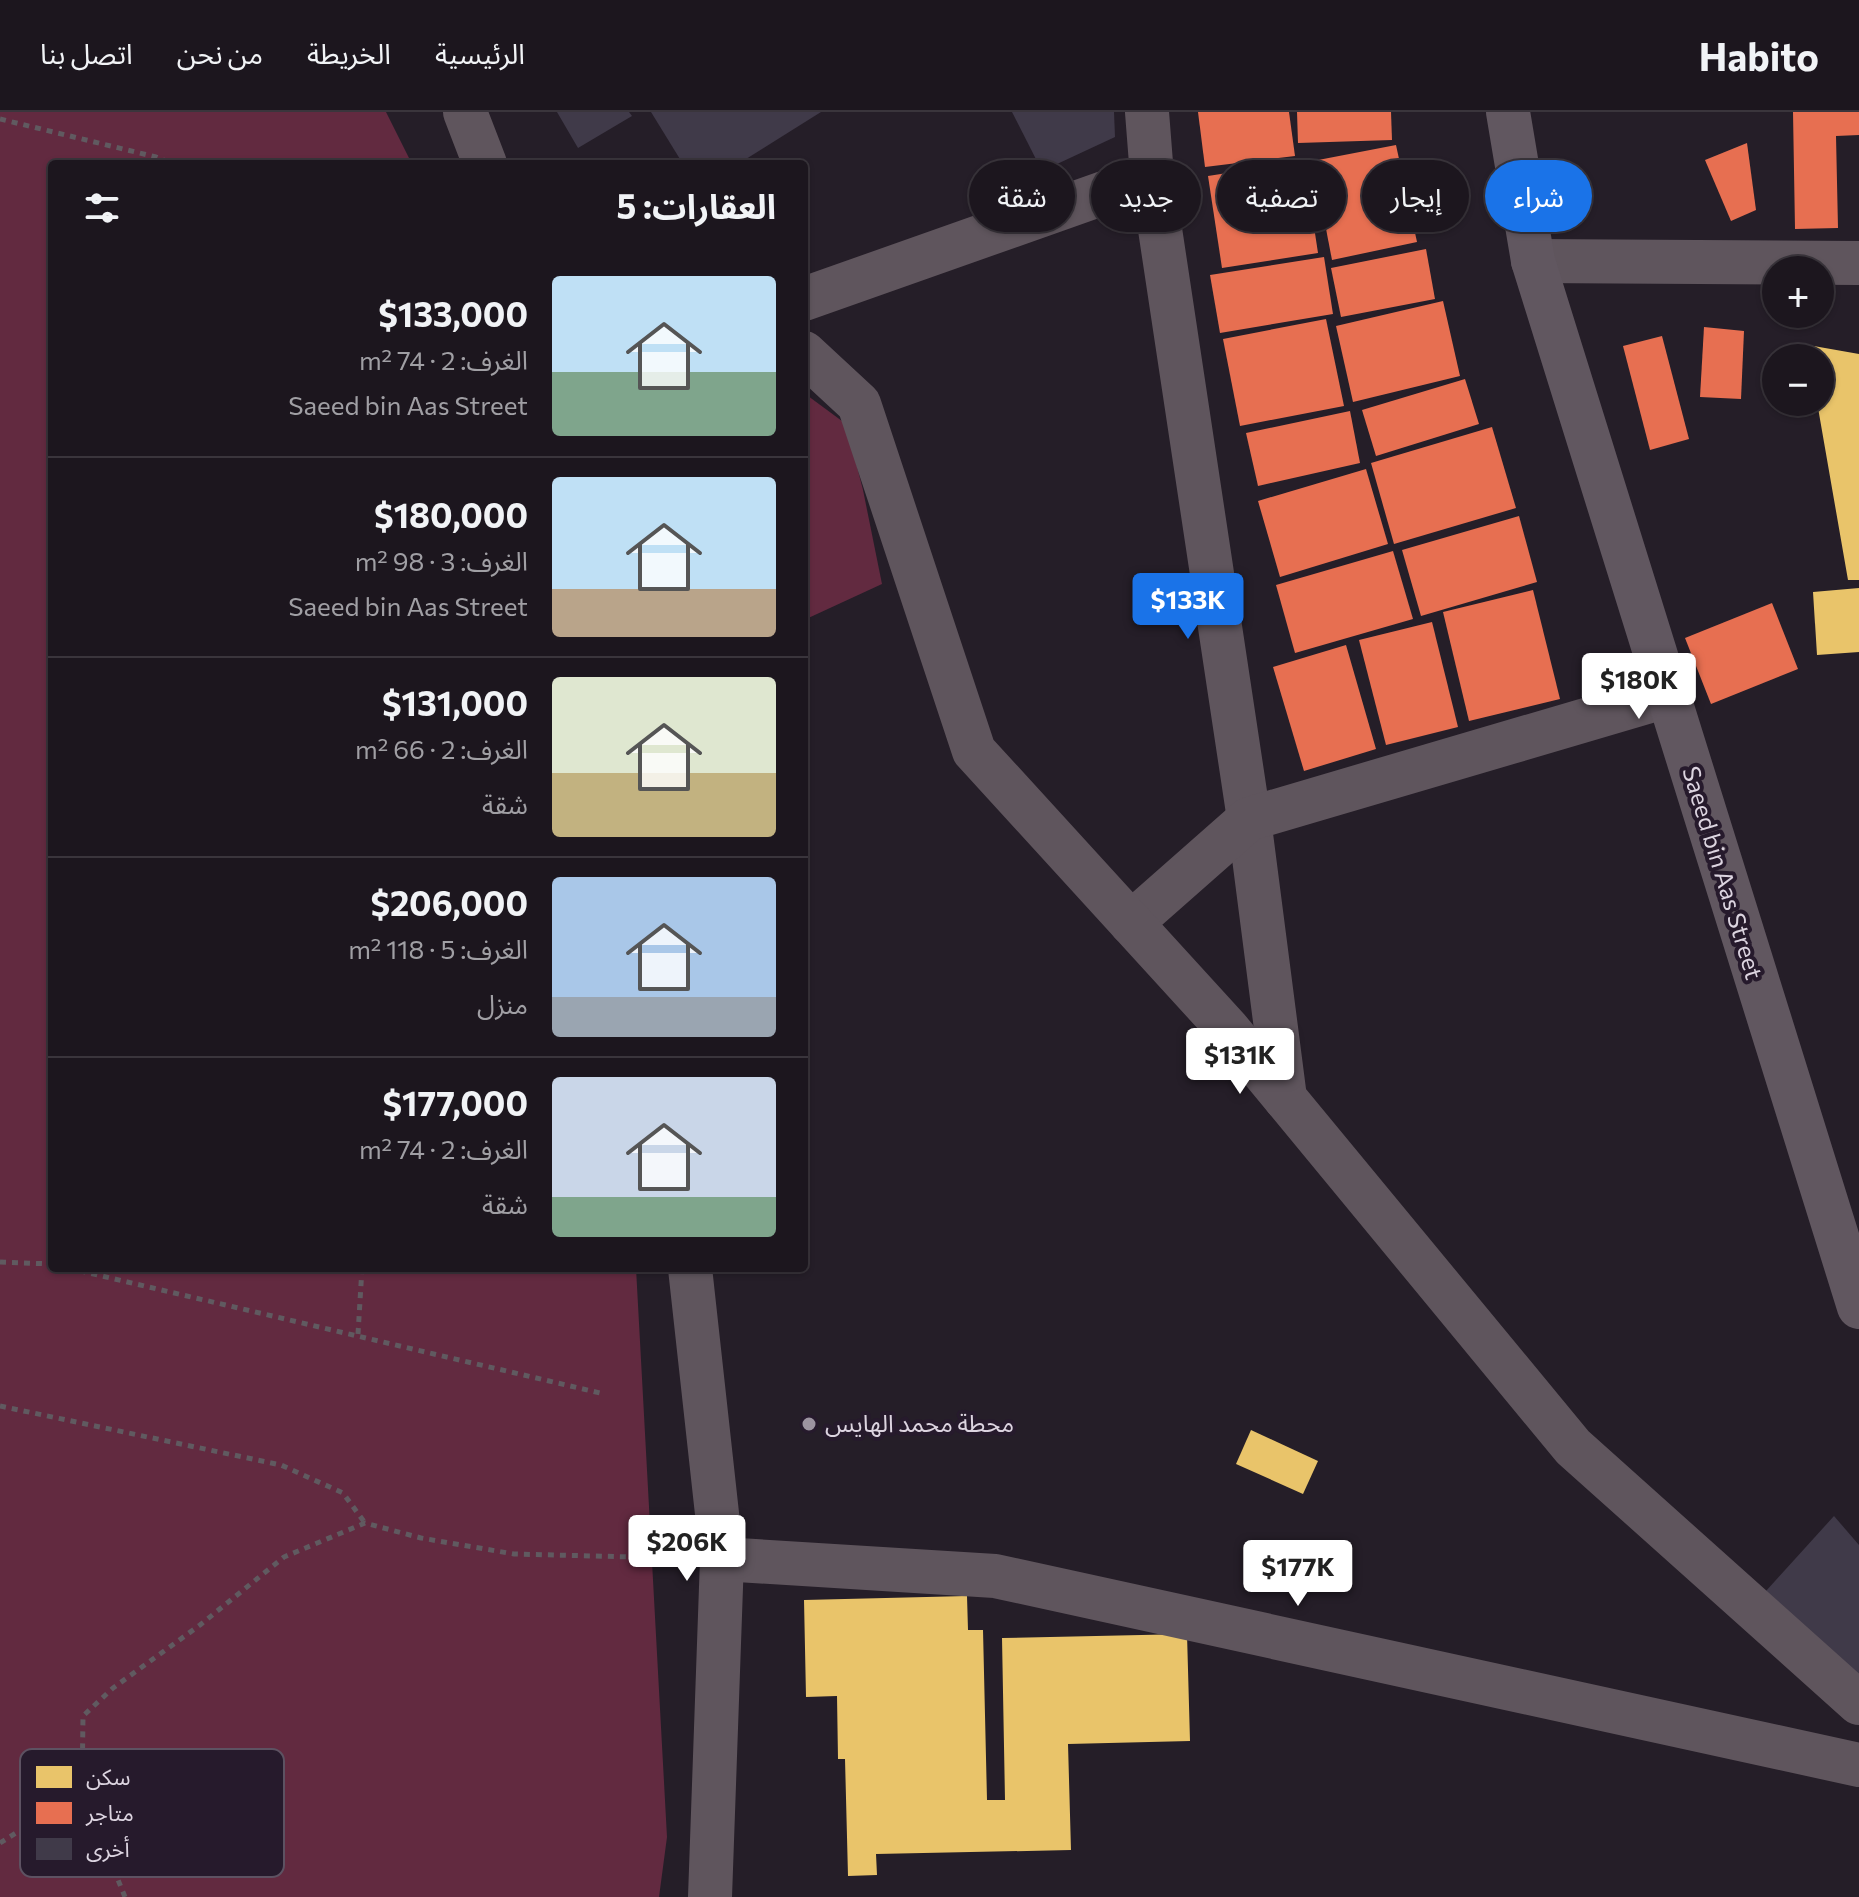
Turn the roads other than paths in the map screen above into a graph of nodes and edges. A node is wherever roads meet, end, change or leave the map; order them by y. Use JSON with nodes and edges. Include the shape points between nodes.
{"nodes":[{"id":1,"x":465,"y":112,"type":"edge"},
{"id":2,"x":1147,"y":112,"type":"edge"},
{"id":3,"x":1508,"y":112,"type":"edge"},
{"id":4,"x":483,"y":160,"type":"edge"},
{"id":5,"x":1151,"y":160,"type":"edge"},
{"id":6,"x":1091,"y":198,"type":"edge"},
{"id":7,"x":1160,"y":232,"type":"edge"},
{"id":8,"x":1533,"y":261,"type":"junction"},
{"id":9,"x":1859,"y":263,"type":"edge"},
{"id":10,"x":808,"y":298,"type":"edge"},
{"id":11,"x":808,"y":357,"type":"edge"},
{"id":12,"x":1667,"y":696,"type":"junction"},
{"id":13,"x":1249,"y":819,"type":"junction"},
{"id":14,"x":1131,"y":923,"type":"junction"},
{"id":15,"x":1285,"y":1098,"type":"junction"},
{"id":16,"x":690,"y":1272,"type":"edge"},
{"id":17,"x":1859,"y":1307,"type":"edge"},
{"id":18,"x":722,"y":1559,"type":"junction"},
{"id":19,"x":1859,"y":1703,"type":"edge"},
{"id":20,"x":1859,"y":1765,"type":"edge"},
{"id":21,"x":710,"y":1897,"type":"edge"}],
"edges":[{"from":1,"to":4,"type":"street"},
{"from":2,"to":5,"type":"street"},
{"from":3,"to":8,"type":"main road","name":"Saeed bin Aas Street"},
{"from":6,"to":10,"type":"street"},
{"from":7,"to":13,"type":"street"},
{"from":8,"to":9,"type":"street"},
{"from":8,"to":12,"type":"main road","name":"Saeed bin Aas Street"},
{"from":11,"to":14,"type":"street","via":[[859,404],[974,751]]},
{"from":12,"to":13,"type":"street"},
{"from":12,"to":17,"type":"main road","name":"Saeed bin Aas Street"},
{"from":13,"to":14,"type":"street"},
{"from":13,"to":15,"type":"street"},
{"from":14,"to":15,"type":"street"},
{"from":15,"to":19,"type":"street","via":[[1573,1447]]},
{"from":16,"to":18,"type":"street"},
{"from":18,"to":20,"type":"street","via":[[995,1576]]},
{"from":18,"to":21,"type":"street"}]}
